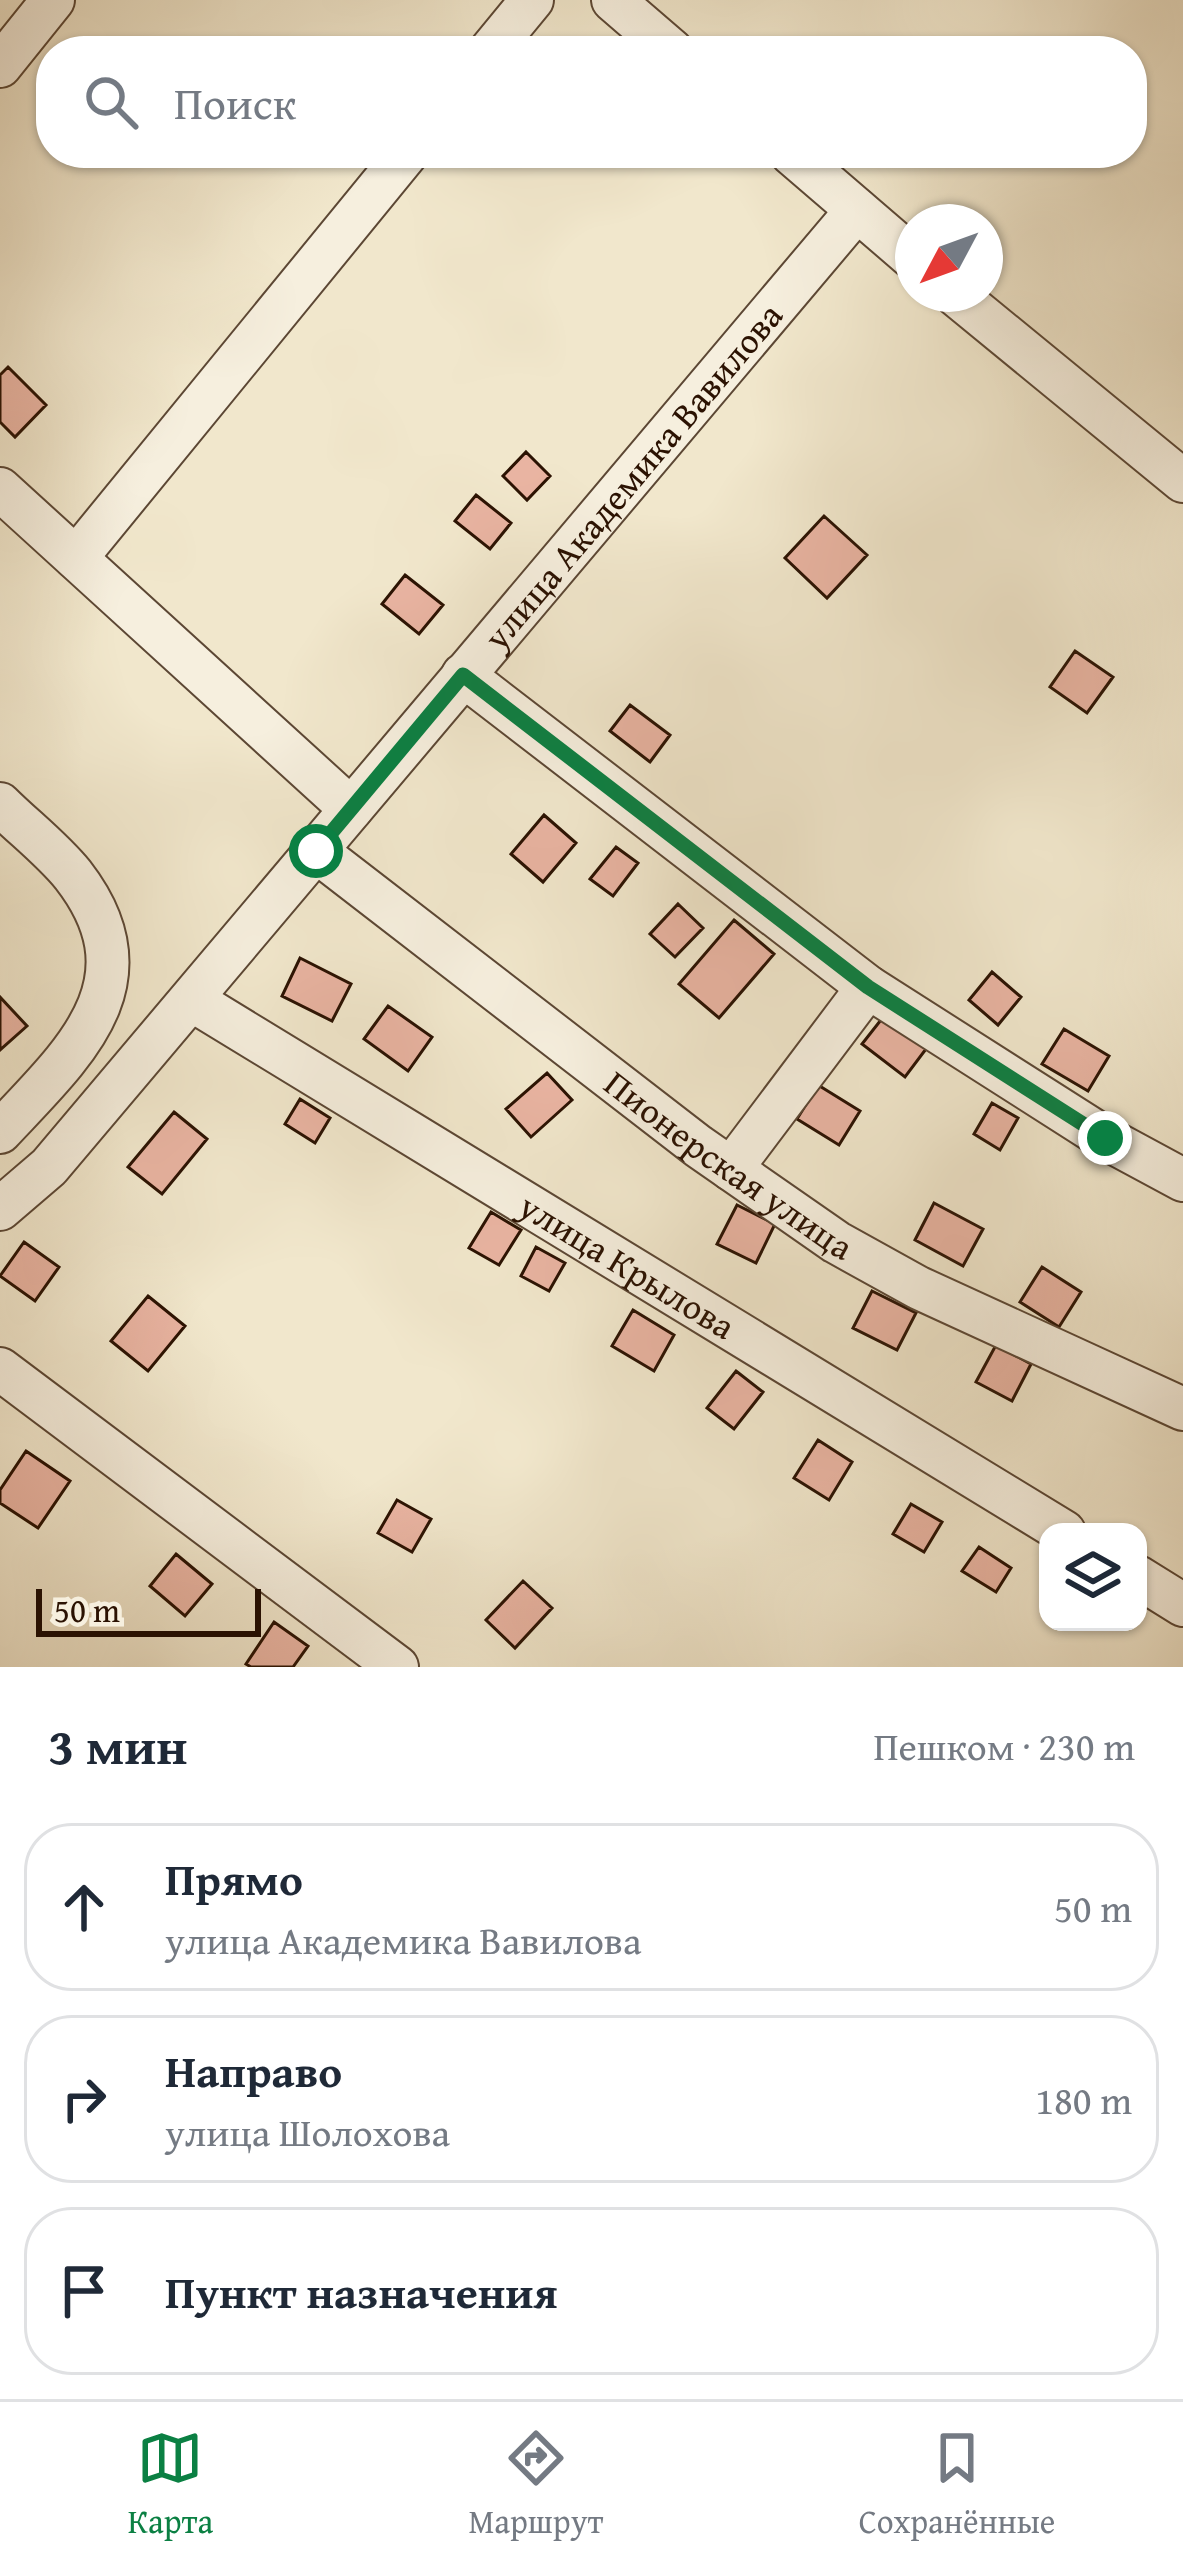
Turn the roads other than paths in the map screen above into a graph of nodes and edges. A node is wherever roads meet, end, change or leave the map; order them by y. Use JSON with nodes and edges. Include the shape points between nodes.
{"nodes":[{"id":1,"x":53,"y":0,"type":"edge"},
{"id":2,"x":532,"y":0,"type":"edge"},
{"id":3,"x":613,"y":0,"type":"edge"},
{"id":4,"x":502,"y":36,"type":"edge"},
{"id":5,"x":655,"y":36,"type":"edge"},
{"id":6,"x":0,"y":66,"type":"edge"},
{"id":7,"x":395,"y":168,"type":"edge"},
{"id":8,"x":808,"y":168,"type":"edge"},
{"id":9,"x":857,"y":210,"type":"junction"},
{"id":10,"x":895,"y":243,"type":"edge"},
{"id":11,"x":977,"y":312,"type":"edge"},
{"id":12,"x":1183,"y":481,"type":"edge"},
{"id":13,"x":0,"y":489,"type":"edge"},
{"id":14,"x":76,"y":558,"type":"junction"},
{"id":15,"x":463,"y":675,"type":"junction"},
{"id":16,"x":0,"y":804,"type":"edge"},
{"id":17,"x":351,"y":809,"type":"junction"},
{"id":18,"x":316,"y":851,"type":"junction"},
{"id":19,"x":868,"y":987,"type":"junction"},
{"id":20,"x":191,"y":1000,"type":"junction"},
{"id":21,"x":0,"y":1132,"type":"edge"},
{"id":22,"x":731,"y":1169,"type":"junction"},
{"id":23,"x":1183,"y":1180,"type":"edge"},
{"id":24,"x":0,"y":1209,"type":"edge"},
{"id":25,"x":0,"y":1369,"type":"edge"},
{"id":26,"x":1183,"y":1409,"type":"edge"},
{"id":27,"x":1049,"y":1523,"type":"edge"},
{"id":28,"x":1147,"y":1583,"type":"edge"},
{"id":29,"x":1183,"y":1605,"type":"edge"},
{"id":30,"x":397,"y":1667,"type":"edge"}],
"edges":[{"from":1,"to":6,"type":"street"},
{"from":2,"to":4,"type":"street"},
{"from":3,"to":5,"type":"street"},
{"from":7,"to":14,"type":"street"},
{"from":8,"to":9,"type":"street"},
{"from":9,"to":10,"type":"street"},
{"from":9,"to":15,"type":"street","name":"улица Академика Вавилова"},
{"from":11,"to":12,"type":"street"},
{"from":13,"to":14,"type":"street"},
{"from":14,"to":17,"type":"street"},
{"from":15,"to":17,"type":"street","name":"улица Академика Вавилова"},
{"from":15,"to":19,"type":"street"},
{"from":16,"to":21,"type":"street","via":[[74,876],[108,944],[107,998],[80,1043]]},
{"from":17,"to":18,"type":"street","name":"улица Академика Вавилова"},
{"from":18,"to":20,"type":"street","name":"улица Академика Вавилова"},
{"from":18,"to":22,"type":"street","name":"Пионерская улица"},
{"from":19,"to":22,"type":"street"},
{"from":19,"to":23,"type":"street"},
{"from":20,"to":24,"type":"street","name":"улица Академика Вавилова","via":[[49,1167]]},
{"from":20,"to":27,"type":"street","name":"улица Крылова"},
{"from":22,"to":26,"type":"street","name":"Пионерская улица","via":[[919,1288]]},
{"from":25,"to":30,"type":"street"},
{"from":28,"to":29,"type":"street"}]}
